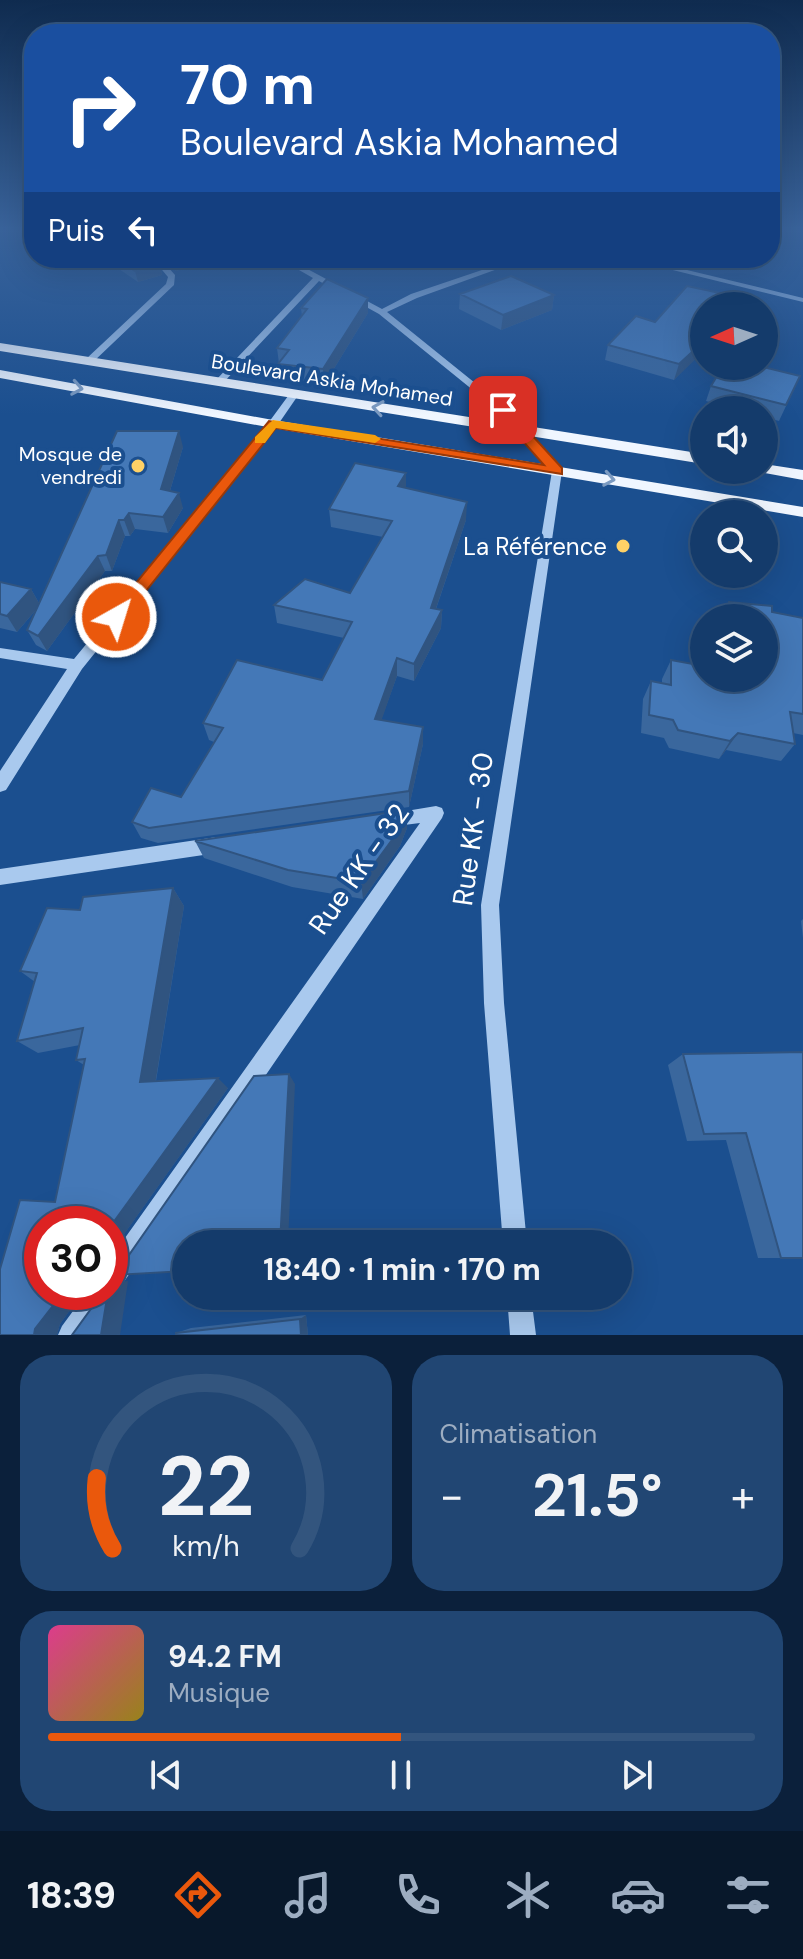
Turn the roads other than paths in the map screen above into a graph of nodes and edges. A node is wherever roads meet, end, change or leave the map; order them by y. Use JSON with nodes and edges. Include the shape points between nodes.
{"nodes":[{"id":1,"x":164,"y":290,"type":"edge"},
{"id":2,"x":305,"y":290,"type":"edge"},
{"id":3,"x":342,"y":290,"type":"edge"},
{"id":4,"x":430,"y":290,"type":"edge"},
{"id":5,"x":763,"y":290,"type":"edge"},
{"id":6,"x":803,"y":300,"type":"edge"},
{"id":7,"x":382,"y":312,"type":"junction"},
{"id":8,"x":0,"y":347,"type":"edge"},
{"id":9,"x":89,"y":361,"type":"junction"},
{"id":10,"x":0,"y":374,"type":"edge"},
{"id":11,"x":219,"y":382,"type":"junction"},
{"id":12,"x":294,"y":394,"type":"junction"},
{"id":13,"x":273,"y":424,"type":"junction"},
{"id":14,"x":523,"y":431,"type":"junction"},
{"id":15,"x":690,"y":457,"type":"edge"},
{"id":16,"x":557,"y":471,"type":"junction"},
{"id":17,"x":778,"y":471,"type":"edge"},
{"id":18,"x":803,"y":475,"type":"edge"},
{"id":19,"x":803,"y":512,"type":"edge"},
{"id":20,"x":0,"y":653,"type":"edge"},
{"id":21,"x":77,"y":665,"type":"junction"},
{"id":22,"x":0,"y":785,"type":"edge"},
{"id":23,"x":373,"y":822,"type":"edge"},
{"id":24,"x":233,"y":843,"type":"edge"},
{"id":25,"x":0,"y":877,"type":"edge"},
{"id":26,"x":514,"y":1230,"type":"edge"},
{"id":27,"x":128,"y":1254,"type":"edge"},
{"id":28,"x":89,"y":1310,"type":"edge"},
{"id":29,"x":520,"y":1310,"type":"edge"},
{"id":30,"x":71,"y":1335,"type":"edge"},
{"id":31,"x":523,"y":1335,"type":"edge"}],
"edges":[{"from":1,"to":9,"type":"street"},
{"from":2,"to":11,"type":"street"},
{"from":3,"to":7,"type":"street"},
{"from":4,"to":7,"type":"street"},
{"from":5,"to":6,"type":"street"},
{"from":7,"to":14,"type":"street"},
{"from":8,"to":9,"type":"main road","name":"Boulevard Askia Mohamed"},
{"from":9,"to":11,"type":"main road","name":"Boulevard Askia Mohamed"},
{"from":10,"to":13,"type":"main road","one_way":true},
{"from":11,"to":12,"type":"main road","name":"Boulevard Askia Mohamed"},
{"from":12,"to":13,"type":"street"},
{"from":14,"to":12,"type":"main road","name":"Boulevard Askia Mohamed","one_way":true},
{"from":13,"to":16,"type":"main road"},
{"from":13,"to":21,"type":"street"},
{"from":14,"to":15,"type":"main road","name":"Boulevard Askia Mohamed"},
{"from":14,"to":16,"type":"street"},
{"from":16,"to":19,"type":"main road","one_way":true},
{"from":16,"to":26,"type":"street","name":"Rue KK - 30","via":[[490,905]]},
{"from":17,"to":18,"type":"main road"},
{"from":20,"to":21,"type":"street"},
{"from":21,"to":22,"type":"street"},
{"from":23,"to":27,"type":"street","name":"Rue KK - 32","via":[[436,813]]},
{"from":24,"to":25,"type":"street"},
{"from":28,"to":30,"type":"street"},
{"from":29,"to":31,"type":"street"}]}
